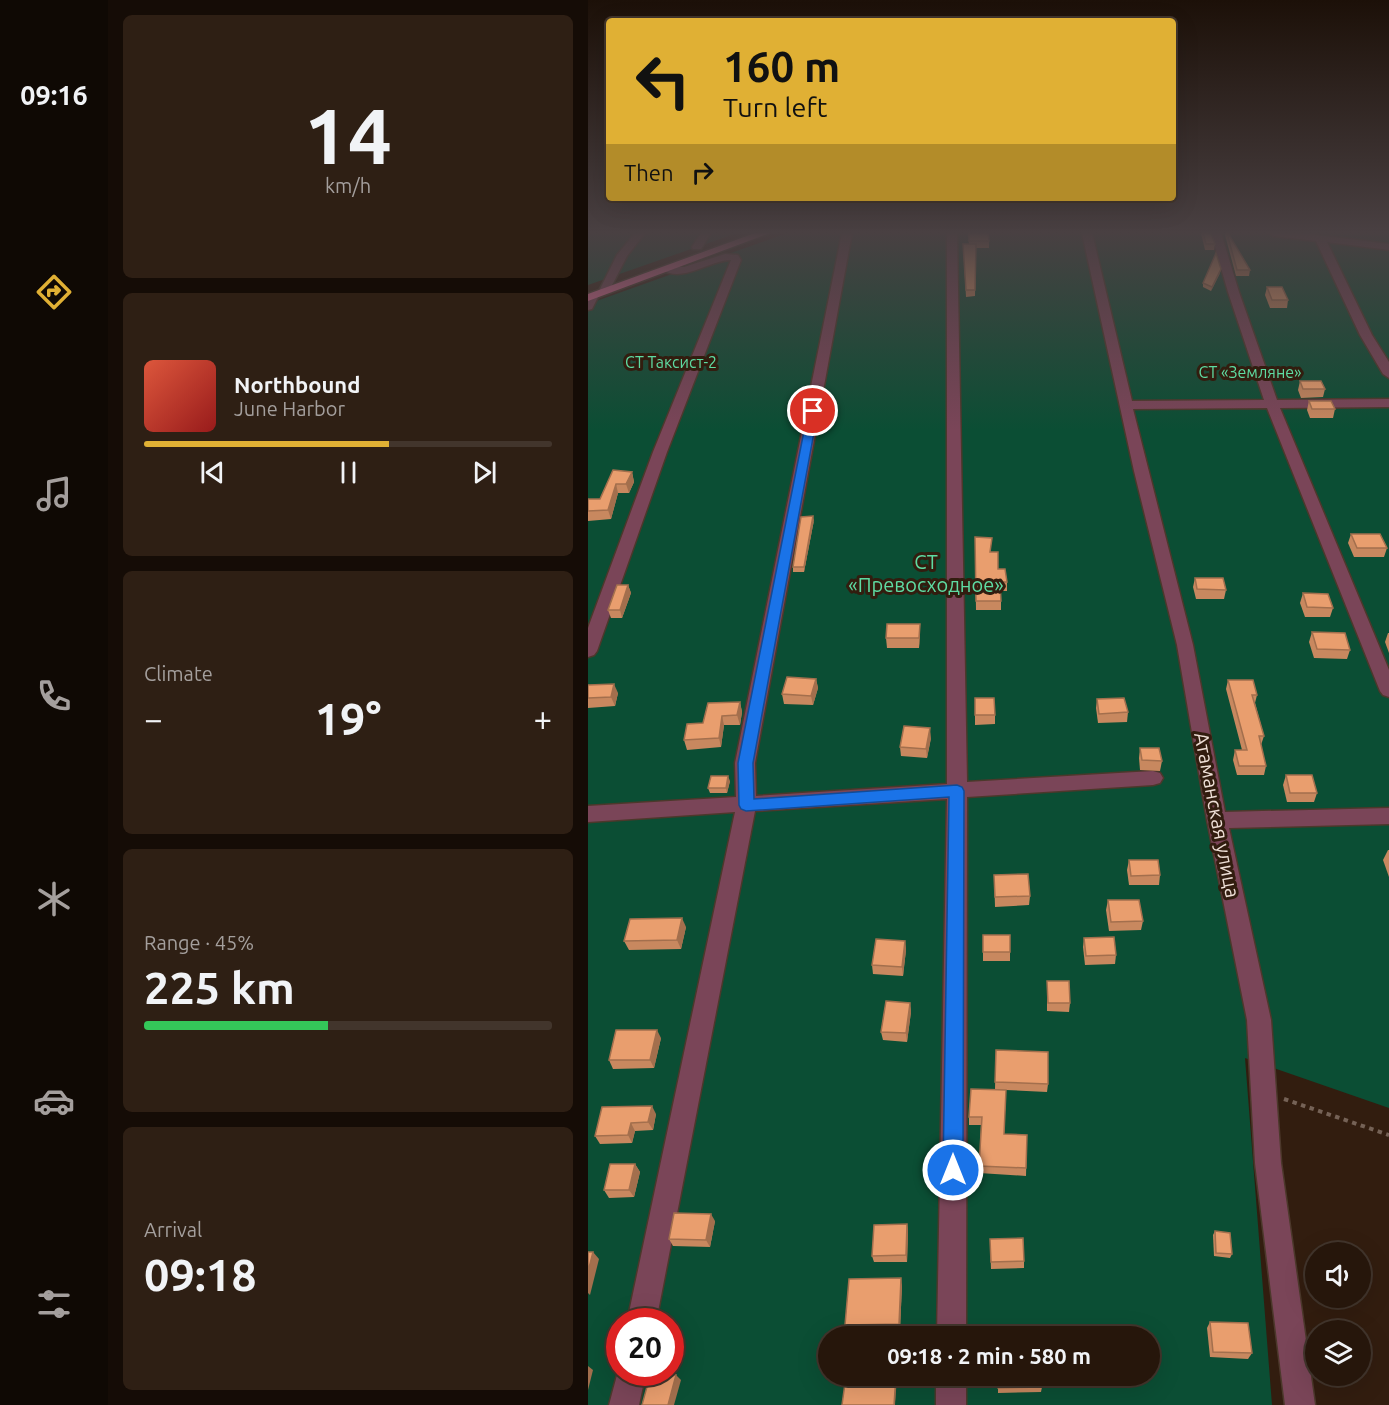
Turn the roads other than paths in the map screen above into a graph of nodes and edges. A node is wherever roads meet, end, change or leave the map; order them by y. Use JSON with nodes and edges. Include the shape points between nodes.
{"nodes":[{"id":1,"x":721,"y":299,"type":"edge"},
{"id":2,"x":835,"y":299,"type":"edge"},
{"id":3,"x":953,"y":299,"type":"edge"},
{"id":4,"x":1102,"y":299,"type":"edge"},
{"id":5,"x":1234,"y":299,"type":"edge"},
{"id":6,"x":1351,"y":299,"type":"edge"},
{"id":7,"x":1389,"y":374,"type":"edge"},
{"id":8,"x":1389,"y":403,"type":"edge"},
{"id":9,"x":1270,"y":404,"type":"junction"},
{"id":10,"x":1126,"y":405,"type":"junction"},
{"id":11,"x":588,"y":651,"type":"edge"},
{"id":12,"x":1389,"y":691,"type":"edge"},
{"id":13,"x":1153,"y":778,"type":"dead end"},
{"id":14,"x":957,"y":791,"type":"junction"},
{"id":15,"x":746,"y":805,"type":"junction"},
{"id":16,"x":588,"y":814,"type":"edge"},
{"id":17,"x":1389,"y":816,"type":"edge"},
{"id":18,"x":1217,"y":820,"type":"junction"},
{"id":19,"x":644,"y":1308,"type":"edge"},
{"id":20,"x":952,"y":1326,"type":"edge"},
{"id":21,"x":628,"y":1386,"type":"edge"},
{"id":22,"x":951,"y":1386,"type":"edge"},
{"id":23,"x":624,"y":1405,"type":"edge"},
{"id":24,"x":951,"y":1405,"type":"edge"},
{"id":25,"x":1300,"y":1405,"type":"edge"}],
"edges":[{"from":1,"to":11,"type":"street"},
{"from":2,"to":15,"type":"street","via":[[746,763]]},
{"from":3,"to":14,"type":"street"},
{"from":4,"to":10,"type":"street","name":"Атаманская улица"},
{"from":5,"to":9,"type":"street"},
{"from":6,"to":7,"type":"street"},
{"from":8,"to":9,"type":"street"},
{"from":9,"to":10,"type":"street"},
{"from":9,"to":12,"type":"street"},
{"from":10,"to":18,"type":"street","name":"Атаманская улица","via":[[1185,645]]},
{"from":13,"to":14,"type":"street"},
{"from":14,"to":15,"type":"street"},
{"from":14,"to":20,"type":"street"},
{"from":15,"to":16,"type":"street"},
{"from":15,"to":19,"type":"street"},
{"from":17,"to":18,"type":"street"},
{"from":18,"to":25,"type":"street","name":"Атаманская улица","via":[[1259,1020],[1268,1163]]},
{"from":21,"to":23,"type":"street"},
{"from":22,"to":24,"type":"street"}]}
